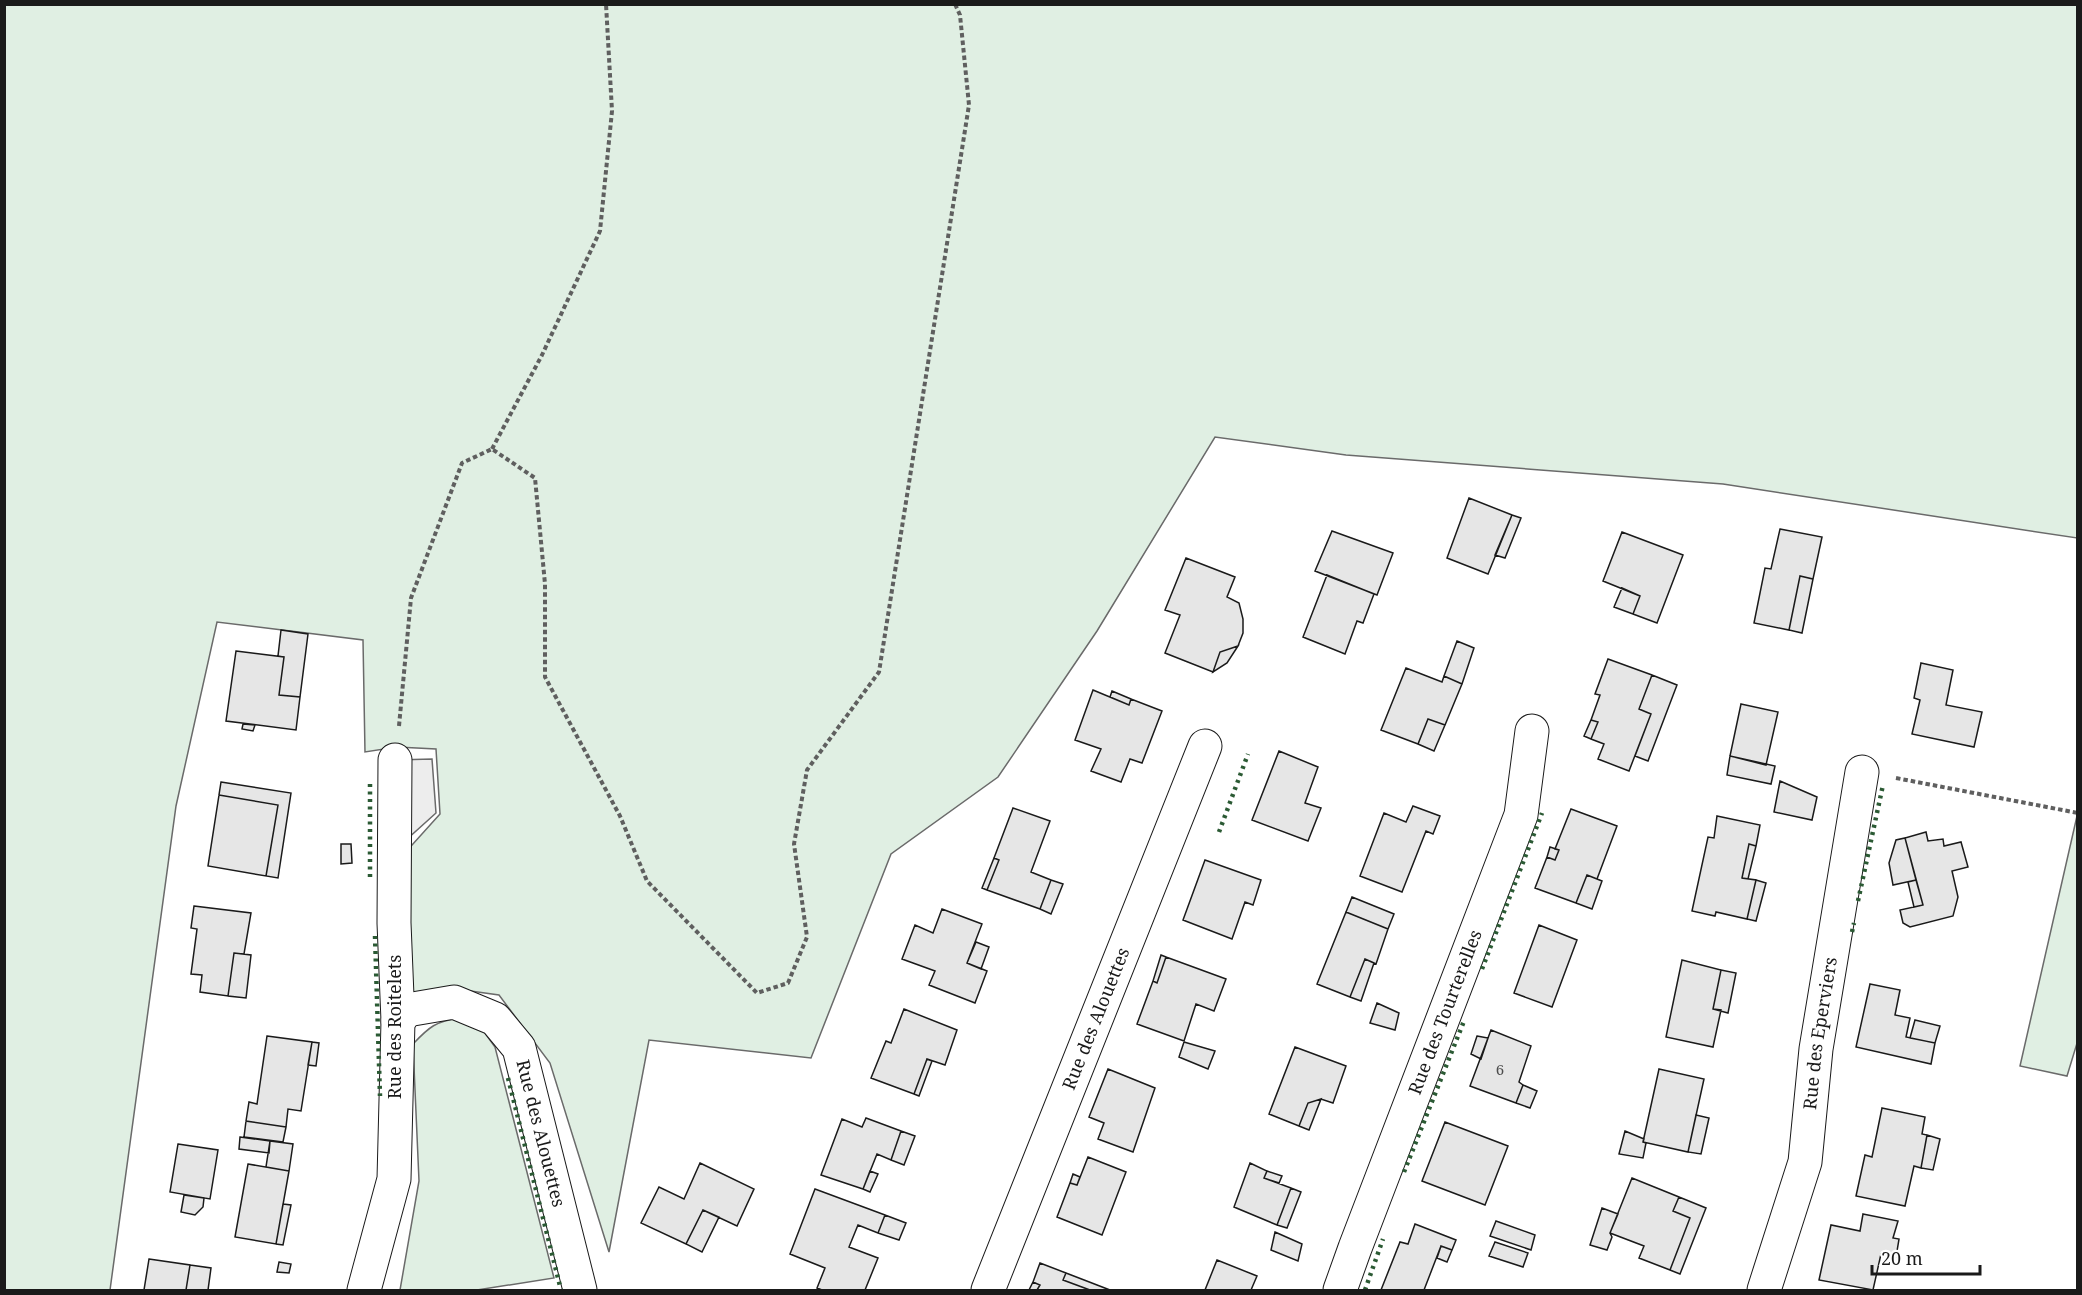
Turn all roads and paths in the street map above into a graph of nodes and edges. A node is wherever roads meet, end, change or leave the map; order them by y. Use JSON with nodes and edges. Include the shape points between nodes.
{"nodes":[{"id":1,"x":606,"y":4,"type":"edge"},
{"id":2,"x":956,"y":4,"type":"edge"},
{"id":3,"x":492,"y":449,"type":"junction"},
{"id":4,"x":1532,"y":731,"type":"dead end"},
{"id":5,"x":1206,"y":746,"type":"dead end"},
{"id":6,"x":395,"y":760,"type":"joint"},
{"id":7,"x":1862,"y":772,"type":"dead end"},
{"id":8,"x":1896,"y":778,"type":"dead end"},
{"id":9,"x":2078,"y":813,"type":"edge"},
{"id":10,"x":398,"y":1021,"type":"junction"},
{"id":11,"x":364,"y":1290,"type":"edge"},
{"id":12,"x":580,"y":1290,"type":"edge"},
{"id":13,"x":988,"y":1290,"type":"edge"},
{"id":14,"x":1340,"y":1290,"type":"edge"},
{"id":15,"x":1764,"y":1290,"type":"edge"}],
"edges":[{"from":1,"to":3,"type":"path","via":[[612,111],[600,231],[542,355]]},
{"from":2,"to":3,"type":"path","via":[[969,105],[879,672],[807,770],[794,844],[807,937],[788,983],[757,993],[647,881],[620,816],[545,676],[545,584],[535,478]]},
{"from":3,"to":6,"type":"path","via":[[462,463],[411,598]]},
{"from":4,"to":14,"type":"street","name":"Rue des Tourterelles","via":[[1521,815]]},
{"from":5,"to":13,"type":"street","name":"Rue des Alouettes"},
{"from":6,"to":10,"type":"street","name":"Rue des Roitelets"},
{"from":7,"to":15,"type":"street","name":"Rue des Eperviers","via":[[1816,1049],[1804,1162]]},
{"from":8,"to":9,"type":"path"},
{"from":10,"to":11,"type":"street","name":"Rue des Roitelets","via":[[394,1179]]},
{"from":10,"to":12,"type":"street","name":"Rue des Alouettes","via":[[407,1010],[454,1002],[495,1019],[519,1048]]}]}
